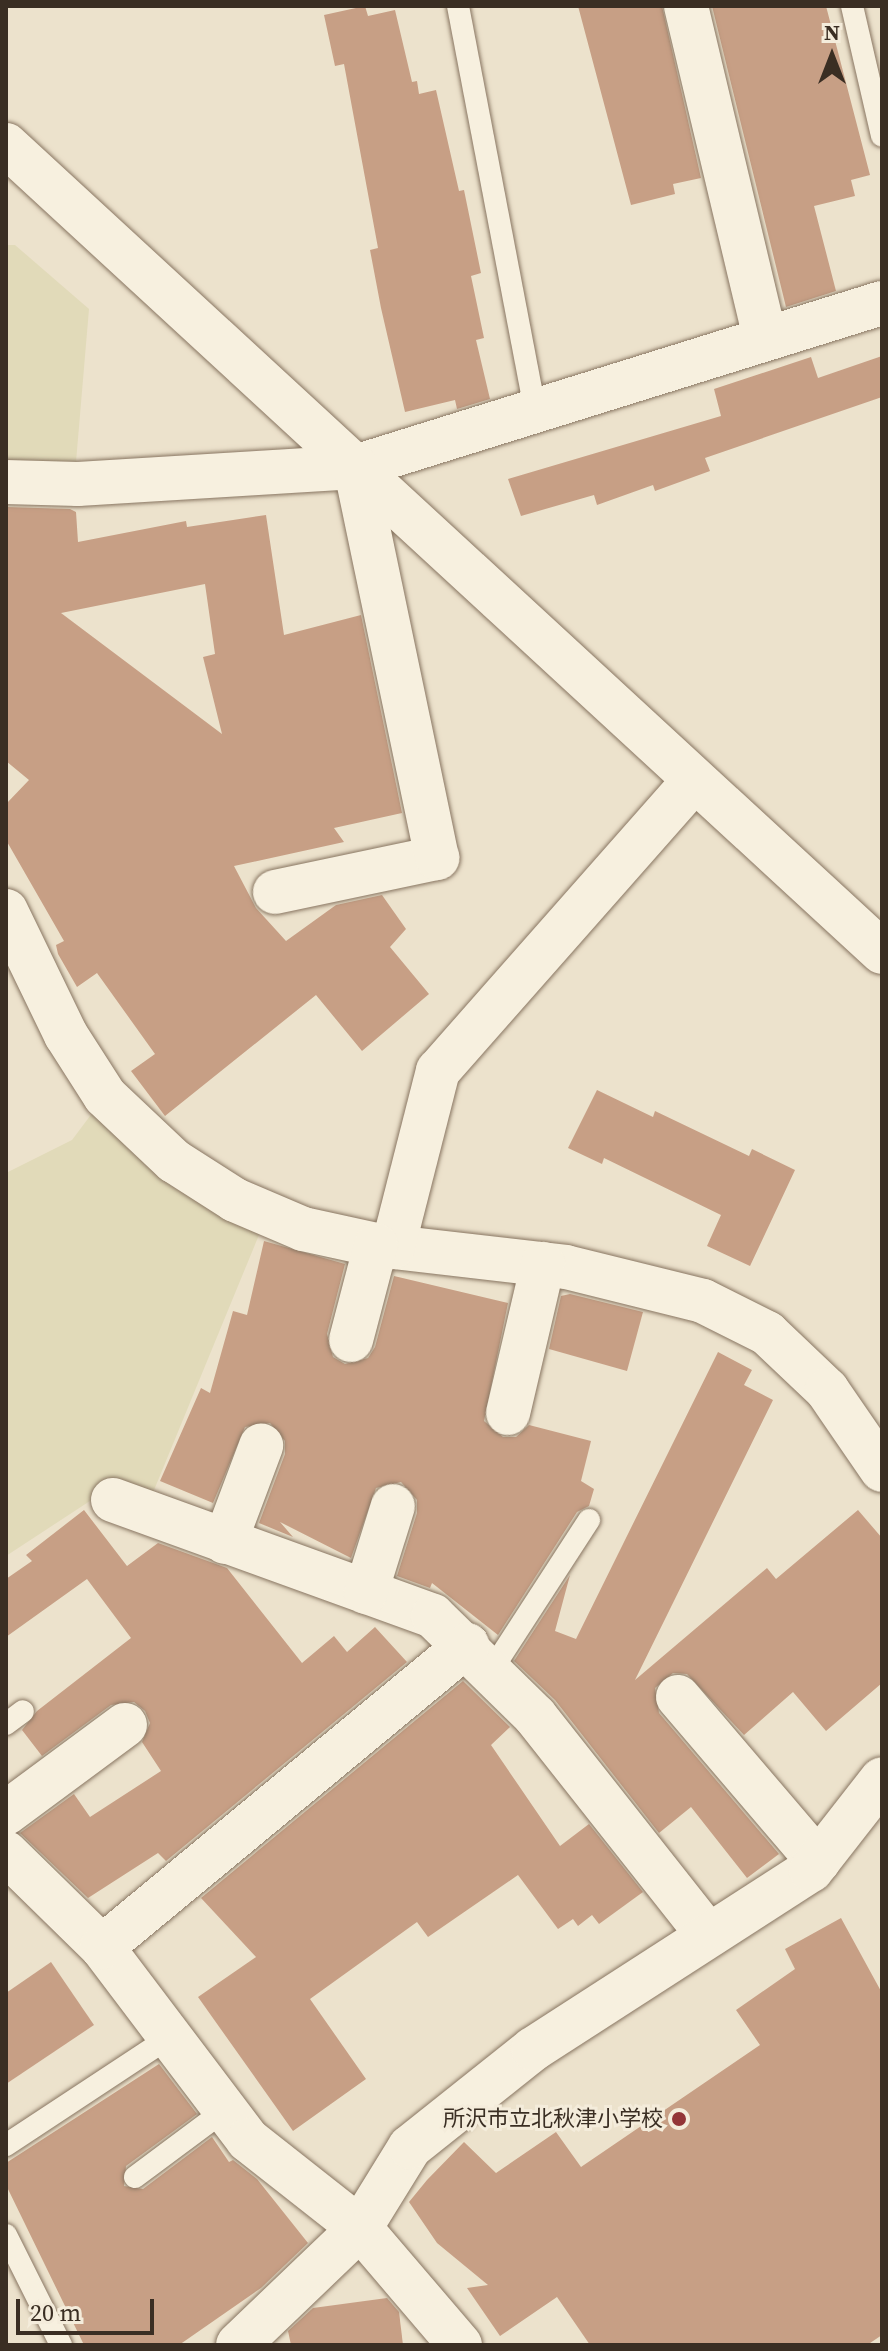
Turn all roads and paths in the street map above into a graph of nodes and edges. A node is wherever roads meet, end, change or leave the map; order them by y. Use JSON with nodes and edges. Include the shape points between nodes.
{"nodes":[{"id":1,"x":458,"y":6,"type":"edge"},
{"id":2,"x":686,"y":6,"type":"edge"},
{"id":3,"x":852,"y":6,"type":"edge"},
{"id":4,"x":882,"y":136,"type":"edge"},
{"id":5,"x":6,"y":145,"type":"edge"},
{"id":6,"x":882,"y":303,"type":"edge"},
{"id":7,"x":765,"y":337,"type":"junction"},
{"id":8,"x":535,"y":410,"type":"junction"},
{"id":9,"x":355,"y":467,"type":"junction"},
{"id":10,"x":6,"y":482,"type":"edge"},
{"id":11,"x":694,"y":781,"type":"junction"},
{"id":12,"x":275,"y":892,"type":"dead end"},
{"id":13,"x":6,"y":911,"type":"edge"},
{"id":14,"x":882,"y":952,"type":"edge"},
{"id":15,"x":385,"y":1246,"type":"junction"},
{"id":16,"x":543,"y":1264,"type":"junction"},
{"id":17,"x":351,"y":1340,"type":"dead end"},
{"id":18,"x":508,"y":1413,"type":"dead end"},
{"id":19,"x":261,"y":1446,"type":"dead end"},
{"id":20,"x":882,"y":1470,"type":"edge"},
{"id":21,"x":113,"y":1500,"type":"dead end"},
{"id":22,"x":393,"y":1506,"type":"dead end"},
{"id":23,"x":589,"y":1520,"type":"dead end"},
{"id":24,"x":225,"y":1542,"type":"junction"},
{"id":25,"x":366,"y":1592,"type":"junction"},
{"id":26,"x":479,"y":1658,"type":"junction"},
{"id":27,"x":678,"y":1697,"type":"dead end"},
{"id":28,"x":125,"y":1725,"type":"dead end"},
{"id":29,"x":882,"y":1779,"type":"edge"},
{"id":30,"x":6,"y":1813,"type":"edge"},
{"id":31,"x":6,"y":1853,"type":"edge"},
{"id":32,"x":818,"y":1861,"type":"junction"},
{"id":33,"x":708,"y":1935,"type":"junction"},
{"id":34,"x":102,"y":1947,"type":"junction"},
{"id":35,"x":170,"y":2037,"type":"junction"},
{"id":36,"x":225,"y":2110,"type":"junction"},
{"id":37,"x":6,"y":2145,"type":"edge"},
{"id":38,"x":135,"y":2177,"type":"dead end"},
{"id":39,"x":360,"y":2228,"type":"junction"},
{"id":40,"x":6,"y":2235,"type":"edge"},
{"id":41,"x":61,"y":2345,"type":"edge"},
{"id":42,"x":238,"y":2345,"type":"edge"},
{"id":43,"x":460,"y":2345,"type":"edge"}],
"edges":[{"from":1,"to":8,"type":"lane"},
{"from":2,"to":7,"type":"street"},
{"from":3,"to":4,"type":"lane"},
{"from":5,"to":9,"type":"street"},
{"from":6,"to":7,"type":"street"},
{"from":7,"to":8,"type":"street"},
{"from":8,"to":9,"type":"street"},
{"from":9,"to":10,"type":"street","via":[[78,484]]},
{"from":9,"to":11,"type":"street"},
{"from":9,"to":12,"type":"street","via":[[437,858]]},
{"from":11,"to":14,"type":"street"},
{"from":11,"to":15,"type":"street","via":[[438,1071]]},
{"from":13,"to":15,"type":"street","via":[[66,1035],[105,1096],[131,1123],[174,1161],[235,1200],[303,1229]]},
{"from":15,"to":16,"type":"street"},
{"from":15,"to":17,"type":"street"},
{"from":16,"to":18,"type":"street"},
{"from":16,"to":20,"type":"street","via":[[703,1301],[767,1333],[827,1390]]},
{"from":19,"to":24,"type":"street"},
{"from":21,"to":24,"type":"street"},
{"from":22,"to":25,"type":"street"},
{"from":23,"to":26,"type":"lane"},
{"from":24,"to":25,"type":"street"},
{"from":25,"to":26,"type":"street","via":[[433,1616]]},
{"from":26,"to":33,"type":"street","via":[[535,1716]]},
{"from":26,"to":34,"type":"street"},
{"from":27,"to":32,"type":"street"},
{"from":28,"to":30,"type":"street"},
{"from":29,"to":32,"type":"street"},
{"from":31,"to":34,"type":"street"},
{"from":32,"to":33,"type":"street"},
{"from":33,"to":39,"type":"street","via":[[533,2049],[410,2147]]},
{"from":34,"to":35,"type":"street"},
{"from":35,"to":36,"type":"street"},
{"from":35,"to":37,"type":"lane"},
{"from":36,"to":38,"type":"lane"},
{"from":36,"to":39,"type":"street","via":[[248,2140]]},
{"from":39,"to":42,"type":"street"},
{"from":39,"to":43,"type":"street"},
{"from":40,"to":41,"type":"lane"}]}
